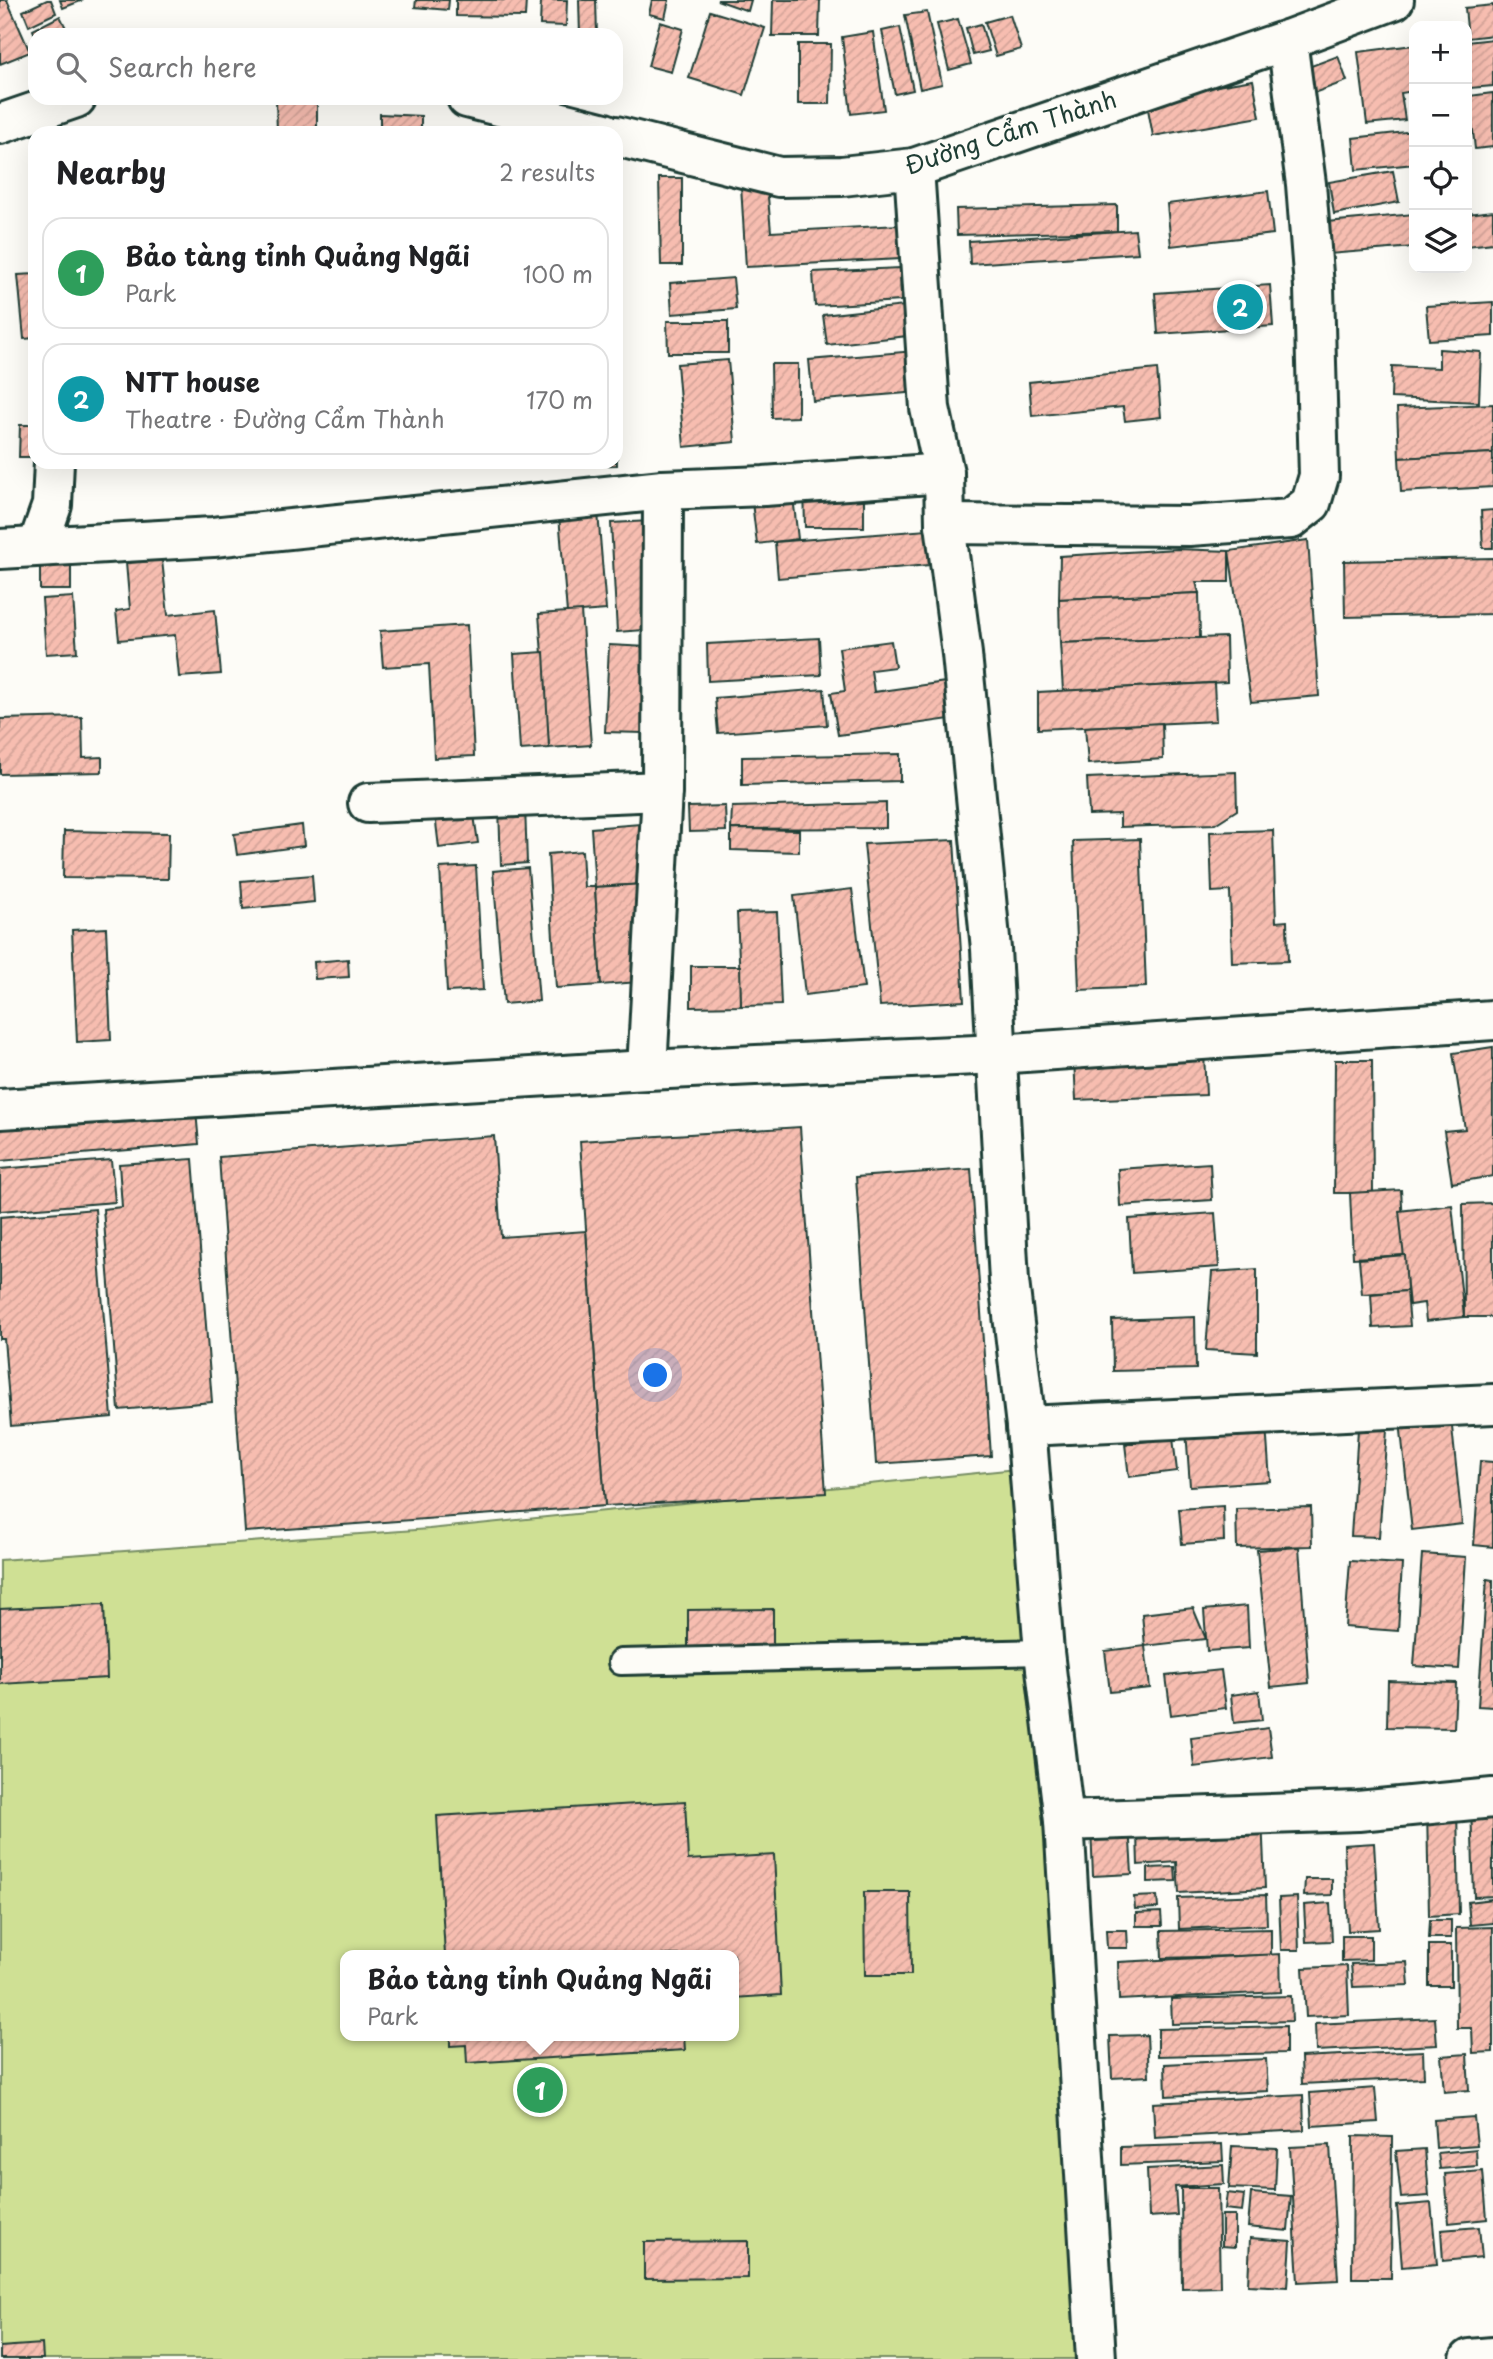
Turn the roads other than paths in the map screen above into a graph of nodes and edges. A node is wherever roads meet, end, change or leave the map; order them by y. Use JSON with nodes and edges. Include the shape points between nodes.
{"nodes":[{"id":1,"x":1394,"y":0,"type":"edge"},
{"id":2,"x":1287,"y":40,"type":"junction"},
{"id":3,"x":495,"y":105,"type":"edge"},
{"id":4,"x":62,"y":113,"type":"edge"},
{"id":5,"x":0,"y":124,"type":"edge"},
{"id":6,"x":578,"y":126,"type":"edge"},
{"id":7,"x":623,"y":138,"type":"edge"},
{"id":8,"x":914,"y":168,"type":"junction"},
{"id":9,"x":54,"y":469,"type":"edge"},
{"id":10,"x":944,"y":472,"type":"junction"},
{"id":11,"x":663,"y":490,"type":"junction"},
{"id":12,"x":945,"y":524,"type":"junction"},
{"id":13,"x":37,"y":545,"type":"junction"},
{"id":14,"x":0,"y":549,"type":"edge"},
{"id":15,"x":662,"y":791,"type":"junction"},
{"id":16,"x":368,"y":803,"type":"dead end"},
{"id":17,"x":1493,"y":1020,"type":"edge"},
{"id":18,"x":998,"y":1054,"type":"junction"},
{"id":19,"x":647,"y":1070,"type":"junction"},
{"id":20,"x":0,"y":1109,"type":"edge"},
{"id":21,"x":1493,"y":1405,"type":"edge"},
{"id":22,"x":1026,"y":1426,"type":"junction"},
{"id":23,"x":1044,"y":1652,"type":"junction"},
{"id":24,"x":621,"y":1662,"type":"dead end"},
{"id":25,"x":1493,"y":1798,"type":"edge"},
{"id":26,"x":1064,"y":1821,"type":"junction"},
{"id":27,"x":1493,"y":2357,"type":"edge"},
{"id":28,"x":1097,"y":2359,"type":"edge"},
{"id":29,"x":1470,"y":2359,"type":"edge"}],
"edges":[{"from":1,"to":2,"type":"street","name":"Đường Cẩm Thành"},
{"from":2,"to":8,"type":"street","name":"Đường Cẩm Thành"},
{"from":2,"to":12,"type":"street","via":[[1314,287],[1319,476],[1311,503],[1291,519],[1189,526]]},
{"from":3,"to":6,"type":"street"},
{"from":4,"to":5,"type":"street"},
{"from":7,"to":8,"type":"street","name":"Đường Cẩm Thành","via":[[779,177]]},
{"from":8,"to":10,"type":"street","via":[[930,408]]},
{"from":9,"to":13,"type":"street","via":[[52,505]]},
{"from":10,"to":11,"type":"street"},
{"from":10,"to":12,"type":"street"},
{"from":11,"to":13,"type":"street","via":[[213,537]]},
{"from":11,"to":15,"type":"street"},
{"from":12,"to":18,"type":"street","via":[[992,949]]},
{"from":13,"to":14,"type":"street"},
{"from":15,"to":16,"type":"street"},
{"from":15,"to":19,"type":"street"},
{"from":17,"to":18,"type":"street"},
{"from":18,"to":19,"type":"street"},
{"from":18,"to":22,"type":"street","via":[[1009,1282]]},
{"from":19,"to":20,"type":"street"},
{"from":21,"to":22,"type":"street"},
{"from":22,"to":23,"type":"street"},
{"from":23,"to":24,"type":"lane"},
{"from":23,"to":26,"type":"street"},
{"from":25,"to":26,"type":"street","via":[[1358,1811]]},
{"from":26,"to":28,"type":"street"},
{"from":27,"to":29,"type":"street"}]}
